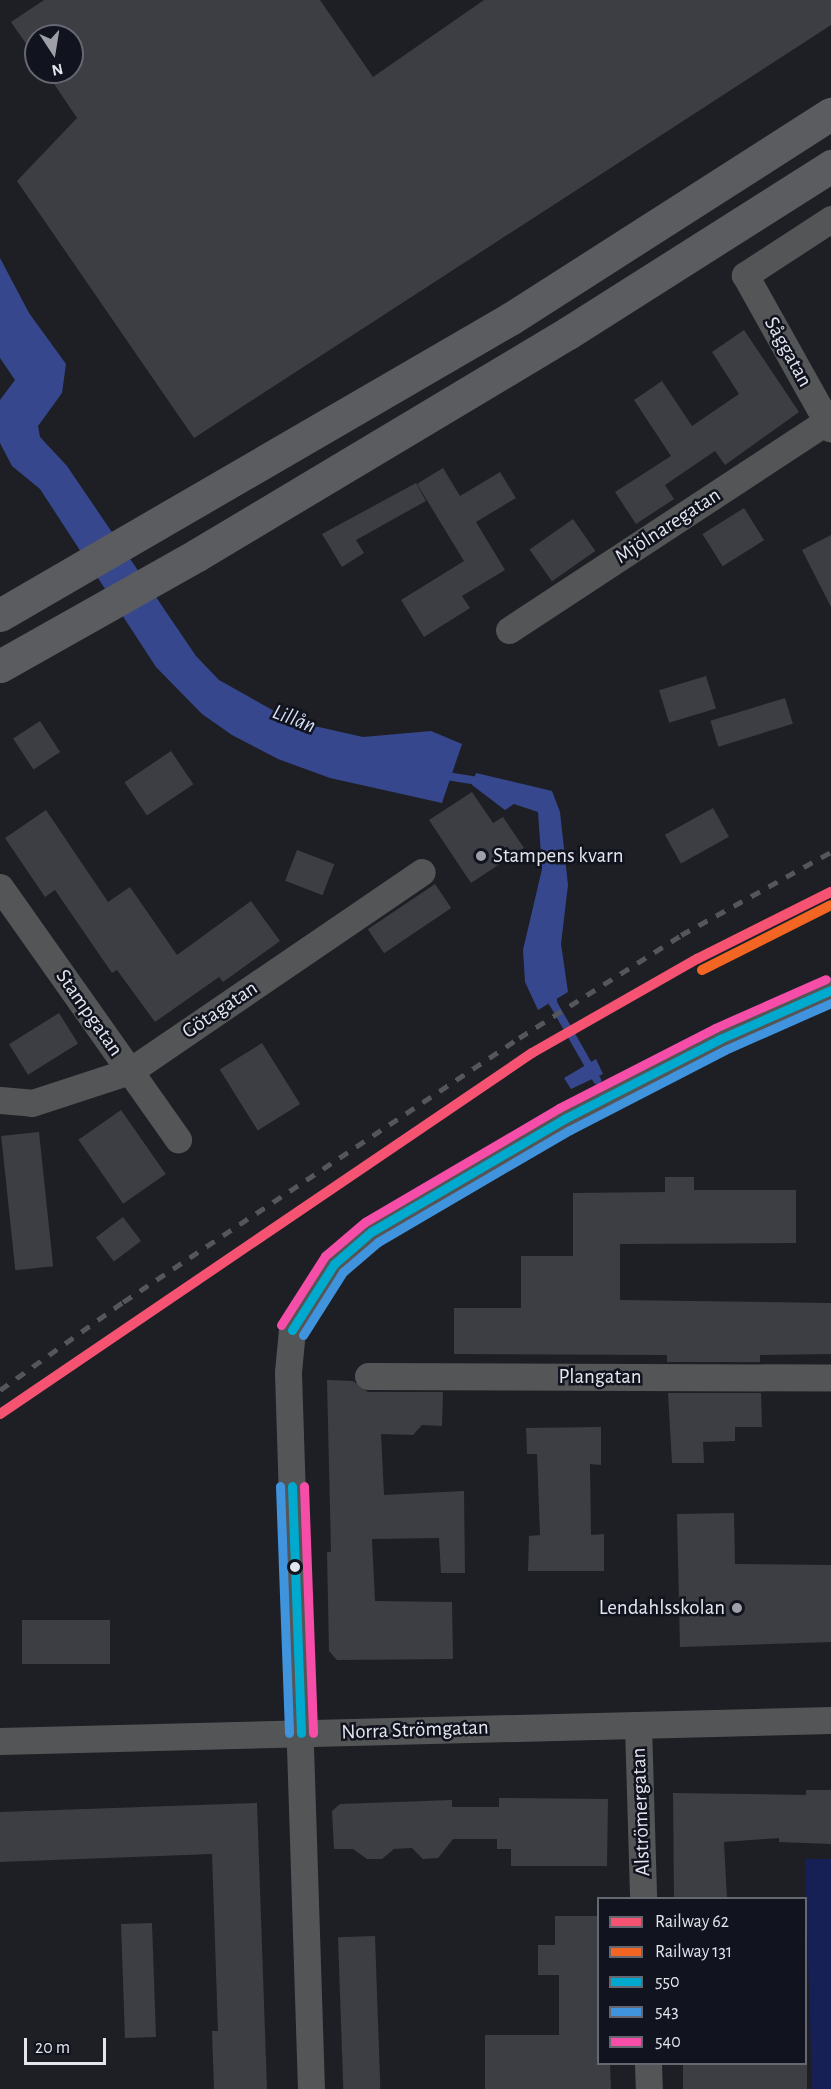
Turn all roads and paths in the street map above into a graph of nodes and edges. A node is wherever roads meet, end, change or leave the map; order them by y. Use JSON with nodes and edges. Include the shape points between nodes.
{"nodes":[{"id":1,"x":831,"y":114,"type":"edge"},
{"id":2,"x":831,"y":166,"type":"edge"},
{"id":3,"x":831,"y":219,"type":"edge"},
{"id":4,"x":829,"y":425,"type":"edge"},
{"id":5,"x":0,"y":615,"type":"edge"},
{"id":6,"x":509,"y":630,"type":"dead end"},
{"id":7,"x":0,"y":666,"type":"edge"},
{"id":8,"x":422,"y":872,"type":"dead end"},
{"id":9,"x":0,"y":887,"type":"edge"},
{"id":10,"x":831,"y":990,"type":"edge"},
{"id":11,"x":130,"y":1071,"type":"junction"},
{"id":12,"x":0,"y":1100,"type":"edge"},
{"id":13,"x":178,"y":1140,"type":"dead end"},
{"id":14,"x":368,"y":1376,"type":"dead end"},
{"id":15,"x":831,"y":1378,"type":"edge"},
{"id":16,"x":831,"y":1720,"type":"edge"},
{"id":17,"x":638,"y":1725,"type":"junction"},
{"id":18,"x":301,"y":1733,"type":"junction"},
{"id":19,"x":0,"y":1741,"type":"edge"},
{"id":20,"x":643,"y":1897,"type":"edge"},
{"id":21,"x":648,"y":2065,"type":"edge"},
{"id":22,"x":311,"y":2089,"type":"edge"},
{"id":23,"x":649,"y":2089,"type":"edge"}],
"edges":[{"from":1,"to":5,"type":"highway","via":[[510,319],[60,584]]},
{"from":2,"to":7,"type":"highway","via":[[568,333],[83,622]]},
{"from":3,"to":4,"type":"street","name":"Såggatan","via":[[745,275]]},
{"from":4,"to":6,"type":"street","name":"Mjölnaregatan"},
{"from":8,"to":11,"type":"street","name":"Götagatan"},
{"from":9,"to":11,"type":"street","name":"Stampgatan"},
{"from":10,"to":18,"type":"street","via":[[720,1039],[564,1119],[371,1232],[334,1264],[292,1330],[288,1372]]},
{"from":11,"to":12,"type":"street","name":"Götagatan","via":[[32,1103]]},
{"from":11,"to":13,"type":"street","name":"Stampgatan"},
{"from":14,"to":15,"type":"street","name":"Plangatan"},
{"from":16,"to":17,"type":"street","name":"Norra Strömgatan"},
{"from":17,"to":18,"type":"street","name":"Norra Strömgatan"},
{"from":17,"to":20,"type":"street","name":"Alströmergatan"},
{"from":18,"to":19,"type":"street","name":"Norra Strömgatan"},
{"from":18,"to":22,"type":"street"},
{"from":21,"to":23,"type":"street"}]}
